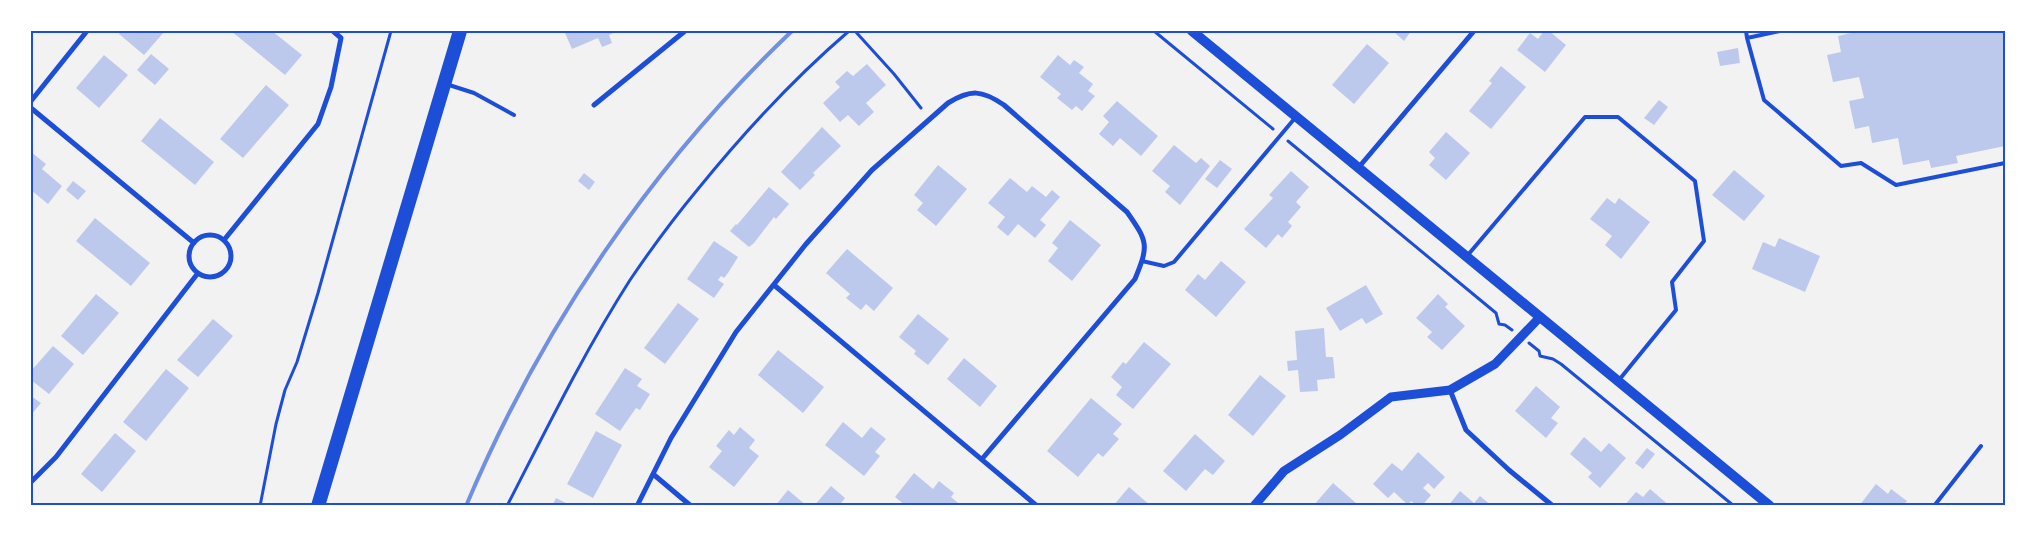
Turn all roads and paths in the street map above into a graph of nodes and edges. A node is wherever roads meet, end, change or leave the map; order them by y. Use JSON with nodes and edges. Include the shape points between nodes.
{"nodes":[{"id":1,"x":87,"y":31,"type":"edge"},
{"id":2,"x":333,"y":31,"type":"edge"},
{"id":3,"x":391,"y":31,"type":"edge"},
{"id":4,"x":460,"y":31,"type":"edge"},
{"id":5,"x":849,"y":31,"type":"edge"},
{"id":6,"x":855,"y":31,"type":"edge"},
{"id":7,"x":1154,"y":31,"type":"edge"},
{"id":8,"x":1192,"y":31,"type":"edge"},
{"id":9,"x":1474,"y":31,"type":"edge"},
{"id":10,"x":1746,"y":31,"type":"edge"},
{"id":11,"x":1780,"y":31,"type":"edge"},
{"id":12,"x":681,"y":32,"type":"edge"},
{"id":13,"x":1747,"y":38,"type":"junction"},
{"id":14,"x":444,"y":84,"type":"junction"},
{"id":15,"x":31,"y":101,"type":"edge"},
{"id":16,"x":594,"y":105,"type":"dead end"},
{"id":17,"x":31,"y":108,"type":"edge"},
{"id":18,"x":921,"y":108,"type":"dead end"},
{"id":19,"x":514,"y":115,"type":"dead end"},
{"id":20,"x":1297,"y":116,"type":"junction"},
{"id":21,"x":1280,"y":135,"type":"junction"},
{"id":22,"x":2005,"y":163,"type":"edge"},
{"id":23,"x":1359,"y":168,"type":"junction"},
{"id":24,"x":224,"y":240,"type":"junction"},
{"id":25,"x":194,"y":243,"type":"junction"},
{"id":26,"x":1467,"y":256,"type":"junction"},
{"id":27,"x":1142,"y":261,"type":"junction"},
{"id":28,"x":198,"y":273,"type":"junction"},
{"id":29,"x":774,"y":285,"type":"junction"},
{"id":30,"x":1540,"y":317,"type":"junction"},
{"id":31,"x":1505,"y":325,"type":"dead end"},
{"id":32,"x":1539,"y":351,"type":"dead end"},
{"id":33,"x":1618,"y":381,"type":"junction"},
{"id":34,"x":1450,"y":390,"type":"junction"},
{"id":35,"x":1981,"y":446,"type":"dead end"},
{"id":36,"x":982,"y":459,"type":"junction"},
{"id":37,"x":653,"y":474,"type":"junction"},
{"id":38,"x":31,"y":482,"type":"edge"},
{"id":39,"x":260,"y":506,"type":"edge"},
{"id":40,"x":318,"y":506,"type":"edge"},
{"id":41,"x":508,"y":506,"type":"edge"},
{"id":42,"x":637,"y":506,"type":"edge"},
{"id":43,"x":691,"y":506,"type":"edge"},
{"id":44,"x":1037,"y":506,"type":"edge"},
{"id":45,"x":1254,"y":506,"type":"edge"},
{"id":46,"x":1553,"y":506,"type":"edge"},
{"id":47,"x":1734,"y":506,"type":"edge"},
{"id":48,"x":1770,"y":506,"type":"edge"},
{"id":49,"x":1934,"y":506,"type":"edge"}],
"edges":[{"from":1,"to":15,"type":"street"},
{"from":2,"to":24,"type":"street","via":[[342,38],[318,124]]},
{"from":3,"to":39,"type":"path","via":[[316,302],[285,390]]},
{"from":4,"to":14,"type":"highway"},
{"from":5,"to":41,"type":"path","via":[[759,116],[685,205],[630,280]]},
{"from":6,"to":18,"type":"path"},
{"from":7,"to":21,"type":"path"},
{"from":8,"to":20,"type":"main road"},
{"from":9,"to":23,"type":"street"},
{"from":10,"to":13,"type":"lane"},
{"from":11,"to":13,"type":"lane"},
{"from":12,"to":16,"type":"street"},
{"from":13,"to":22,"type":"lane","via":[[1764,100],[1841,166],[1861,163],[1896,185]]},
{"from":14,"to":19,"type":"lane","via":[[474,93]]},
{"from":14,"to":40,"type":"highway"},
{"from":17,"to":25,"type":"street"},
{"from":20,"to":21,"type":"lane"},
{"from":20,"to":23,"type":"main road"},
{"from":21,"to":27,"type":"lane","via":[[1174,262],[1164,266]]},
{"from":21,"to":31,"type":"path","via":[[1496,313],[1499,324]]},
{"from":23,"to":26,"type":"main road"},
{"from":24,"to":25,"type":"street","via":[[212,235],[199,238]]},
{"from":24,"to":28,"type":"street","via":[[231,252],[229,266],[212,277]]},
{"from":25,"to":28,"type":"street","via":[[191,262]]},
{"from":26,"to":30,"type":"main road"},
{"from":26,"to":33,"type":"lane","via":[[1585,117],[1618,117],[1695,181],[1704,241],[1672,282],[1676,310]]},
{"from":27,"to":29,"type":"street","via":[[1145,244],[1127,212],[1004,106],[990,96],[974,92],[948,103],[872,170]]},
{"from":27,"to":36,"type":"street","via":[[1135,280]]},
{"from":28,"to":38,"type":"street","via":[[56,457]]},
{"from":29,"to":36,"type":"street"},
{"from":29,"to":37,"type":"street","via":[[736,332],[671,438]]},
{"from":30,"to":33,"type":"main road"},
{"from":30,"to":34,"type":"street","via":[[1495,364]]},
{"from":32,"to":47,"type":"path","via":[[1540,356],[1561,364]]},
{"from":33,"to":48,"type":"main road"},
{"from":34,"to":45,"type":"street","via":[[1391,397],[1284,472]]},
{"from":34,"to":46,"type":"street","via":[[1466,430]]},
{"from":35,"to":49,"type":"lane"},
{"from":36,"to":44,"type":"street"},
{"from":37,"to":42,"type":"street"},
{"from":37,"to":43,"type":"street"}]}
